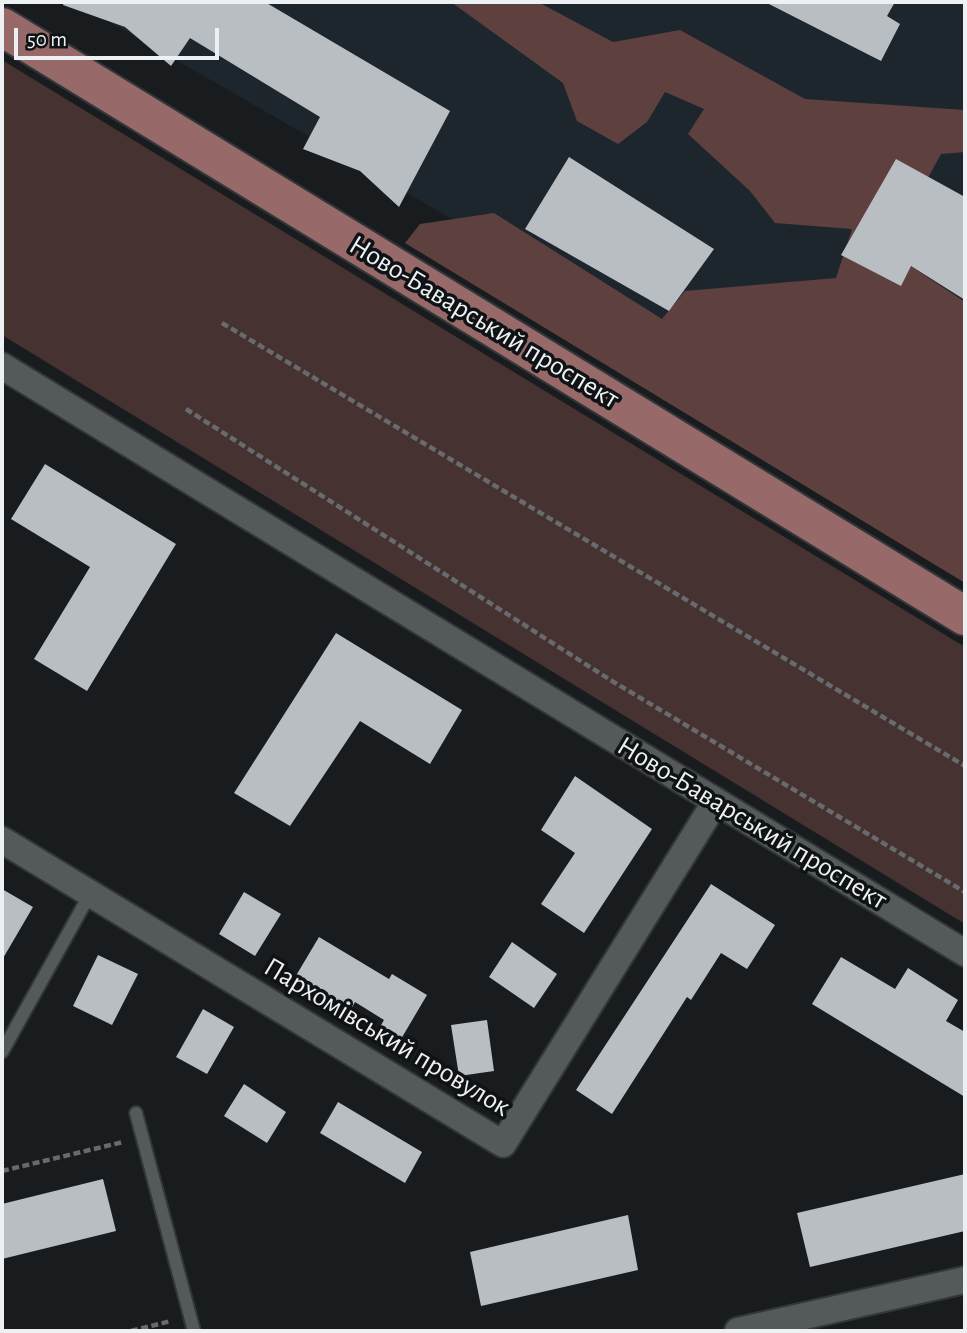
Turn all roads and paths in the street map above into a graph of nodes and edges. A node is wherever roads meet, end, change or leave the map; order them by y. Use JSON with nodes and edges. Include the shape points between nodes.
{"nodes":[{"id":1,"x":2,"y":27,"type":"edge"},
{"id":2,"x":222,"y":323,"type":"dead end"},
{"id":3,"x":2,"y":366,"type":"edge"},
{"id":4,"x":187,"y":409,"type":"dead end"},
{"id":5,"x":965,"y":617,"type":"edge"},
{"id":6,"x":965,"y":766,"type":"edge"},
{"id":7,"x":716,"y":802,"type":"junction"},
{"id":8,"x":2,"y":840,"type":"edge"},
{"id":9,"x":965,"y":892,"type":"edge"},
{"id":10,"x":90,"y":894,"type":"junction"},
{"id":11,"x":965,"y":953,"type":"edge"},
{"id":12,"x":2,"y":1052,"type":"edge"},
{"id":13,"x":136,"y":1113,"type":"dead end"},
{"id":14,"x":142,"y":1137,"type":"junction"},
{"id":15,"x":2,"y":1171,"type":"edge"},
{"id":16,"x":965,"y":1280,"type":"edge"},
{"id":17,"x":190,"y":1317,"type":"junction"},
{"id":18,"x":131,"y":1331,"type":"edge"},
{"id":19,"x":194,"y":1331,"type":"edge"},
{"id":20,"x":738,"y":1331,"type":"edge"}],
"edges":[{"from":1,"to":5,"type":"main road","name":"Ново-Баварський проспект"},
{"from":2,"to":6,"type":"path"},
{"from":3,"to":7,"type":"street","name":"Ново-Баварський проспект"},
{"from":4,"to":9,"type":"path","via":[[612,681]]},
{"from":7,"to":10,"type":"street","name":"Пархомівський провулок","via":[[503,1144]]},
{"from":7,"to":11,"type":"street","name":"Ново-Баварський проспект"},
{"from":8,"to":10,"type":"street","name":"Пархомівський провулок"},
{"from":10,"to":12,"type":"lane"},
{"from":13,"to":14,"type":"lane"},
{"from":14,"to":15,"type":"path"},
{"from":14,"to":17,"type":"lane"},
{"from":16,"to":20,"type":"street"},
{"from":17,"to":18,"type":"path"},
{"from":17,"to":19,"type":"lane"}]}
